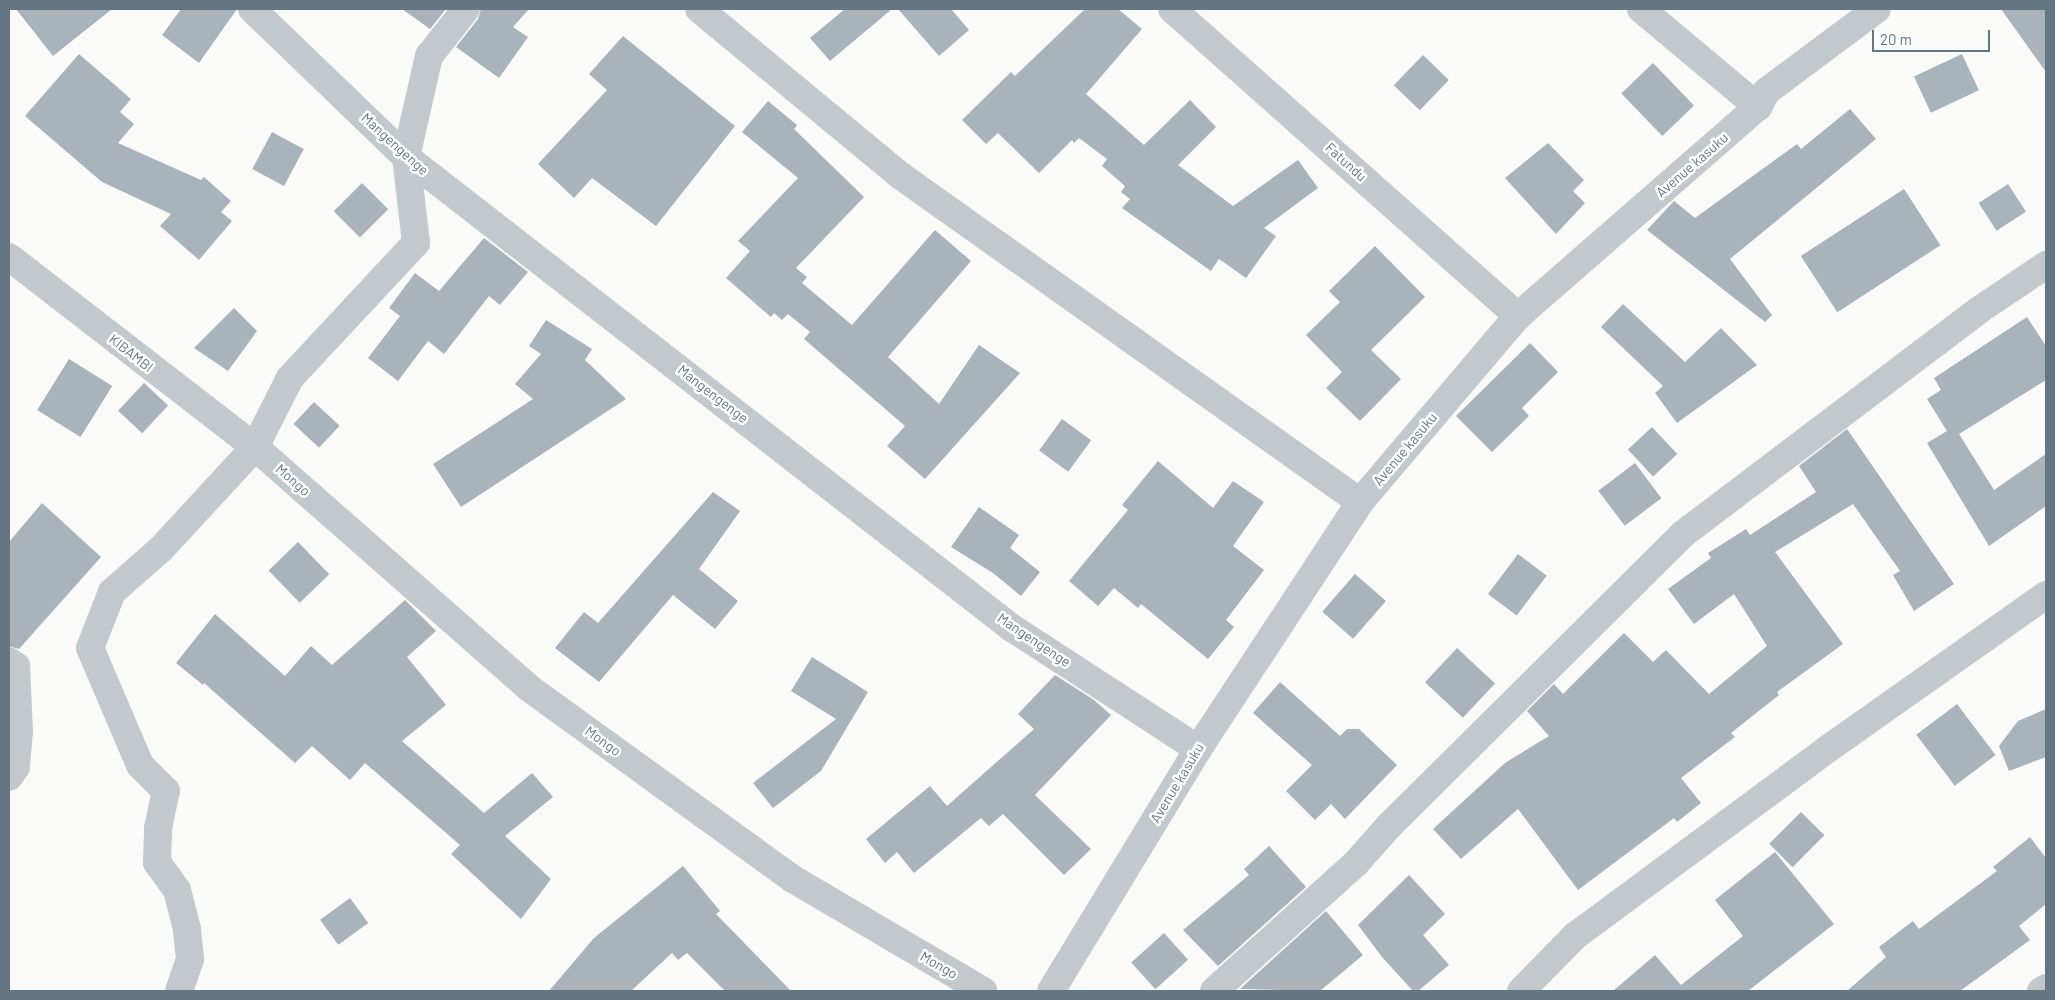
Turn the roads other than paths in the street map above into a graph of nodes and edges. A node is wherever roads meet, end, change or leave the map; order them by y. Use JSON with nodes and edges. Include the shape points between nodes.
{"nodes":[{"id":1,"x":252,"y":9,"type":"edge"},
{"id":2,"x":466,"y":9,"type":"edge"},
{"id":3,"x":699,"y":9,"type":"edge"},
{"id":4,"x":1172,"y":9,"type":"edge"},
{"id":5,"x":1642,"y":9,"type":"edge"},
{"id":6,"x":1877,"y":9,"type":"edge"},
{"id":7,"x":1758,"y":107,"type":"junction"},
{"id":8,"x":406,"y":157,"type":"junction"},
{"id":9,"x":9,"y":257,"type":"edge"},
{"id":10,"x":2046,"y":266,"type":"edge"},
{"id":11,"x":1518,"y":316,"type":"junction"},
{"id":12,"x":254,"y":447,"type":"junction"},
{"id":13,"x":1360,"y":502,"type":"junction"},
{"id":14,"x":2046,"y":595,"type":"edge"},
{"id":15,"x":12,"y":664,"type":"edge"},
{"id":16,"x":1198,"y":749,"type":"junction"},
{"id":17,"x":9,"y":777,"type":"edge"},
{"id":18,"x":2046,"y":988,"type":"edge"},
{"id":19,"x":179,"y":991,"type":"edge"},
{"id":20,"x":983,"y":991,"type":"edge"},
{"id":21,"x":1051,"y":991,"type":"edge"},
{"id":22,"x":1214,"y":991,"type":"edge"},
{"id":23,"x":1521,"y":991,"type":"edge"},
{"id":24,"x":2041,"y":991,"type":"edge"}],
"edges":[{"from":1,"to":8,"type":"street","name":"Mangengenge"},
{"from":2,"to":8,"type":"street","via":[[429,56]]},
{"from":3,"to":13,"type":"street","via":[[901,176]]},
{"from":4,"to":11,"type":"street","name":"Fatundu"},
{"from":5,"to":7,"type":"street"},
{"from":6,"to":7,"type":"street","name":"Avenue kasuku","via":[[1767,91]]},
{"from":7,"to":11,"type":"street","name":"Avenue kasuku"},
{"from":8,"to":12,"type":"street","via":[[416,243],[290,378]]},
{"from":8,"to":16,"type":"street","name":"Mangengenge","via":[[1012,628]]},
{"from":9,"to":12,"type":"street","name":"KIBAMBI"},
{"from":10,"to":22,"type":"street","via":[[1979,310],[1683,534],[1389,826],[1356,864]]},
{"from":11,"to":13,"type":"street","name":"Avenue kasuku"},
{"from":12,"to":19,"type":"street","via":[[160,549],[112,592],[90,648],[140,765],[166,791],[158,828],[157,862],[177,890],[187,929],[190,959]]},
{"from":12,"to":20,"type":"street","name":"Mongo","via":[[529,688],[793,879]]},
{"from":13,"to":16,"type":"street","name":"Avenue kasuku"},
{"from":14,"to":23,"type":"street","via":[[1829,748],[1575,936]]},
{"from":15,"to":17,"type":"street","via":[[19,730],[16,767]]},
{"from":16,"to":21,"type":"street","name":"Avenue kasuku"},
{"from":18,"to":24,"type":"street"}]}
